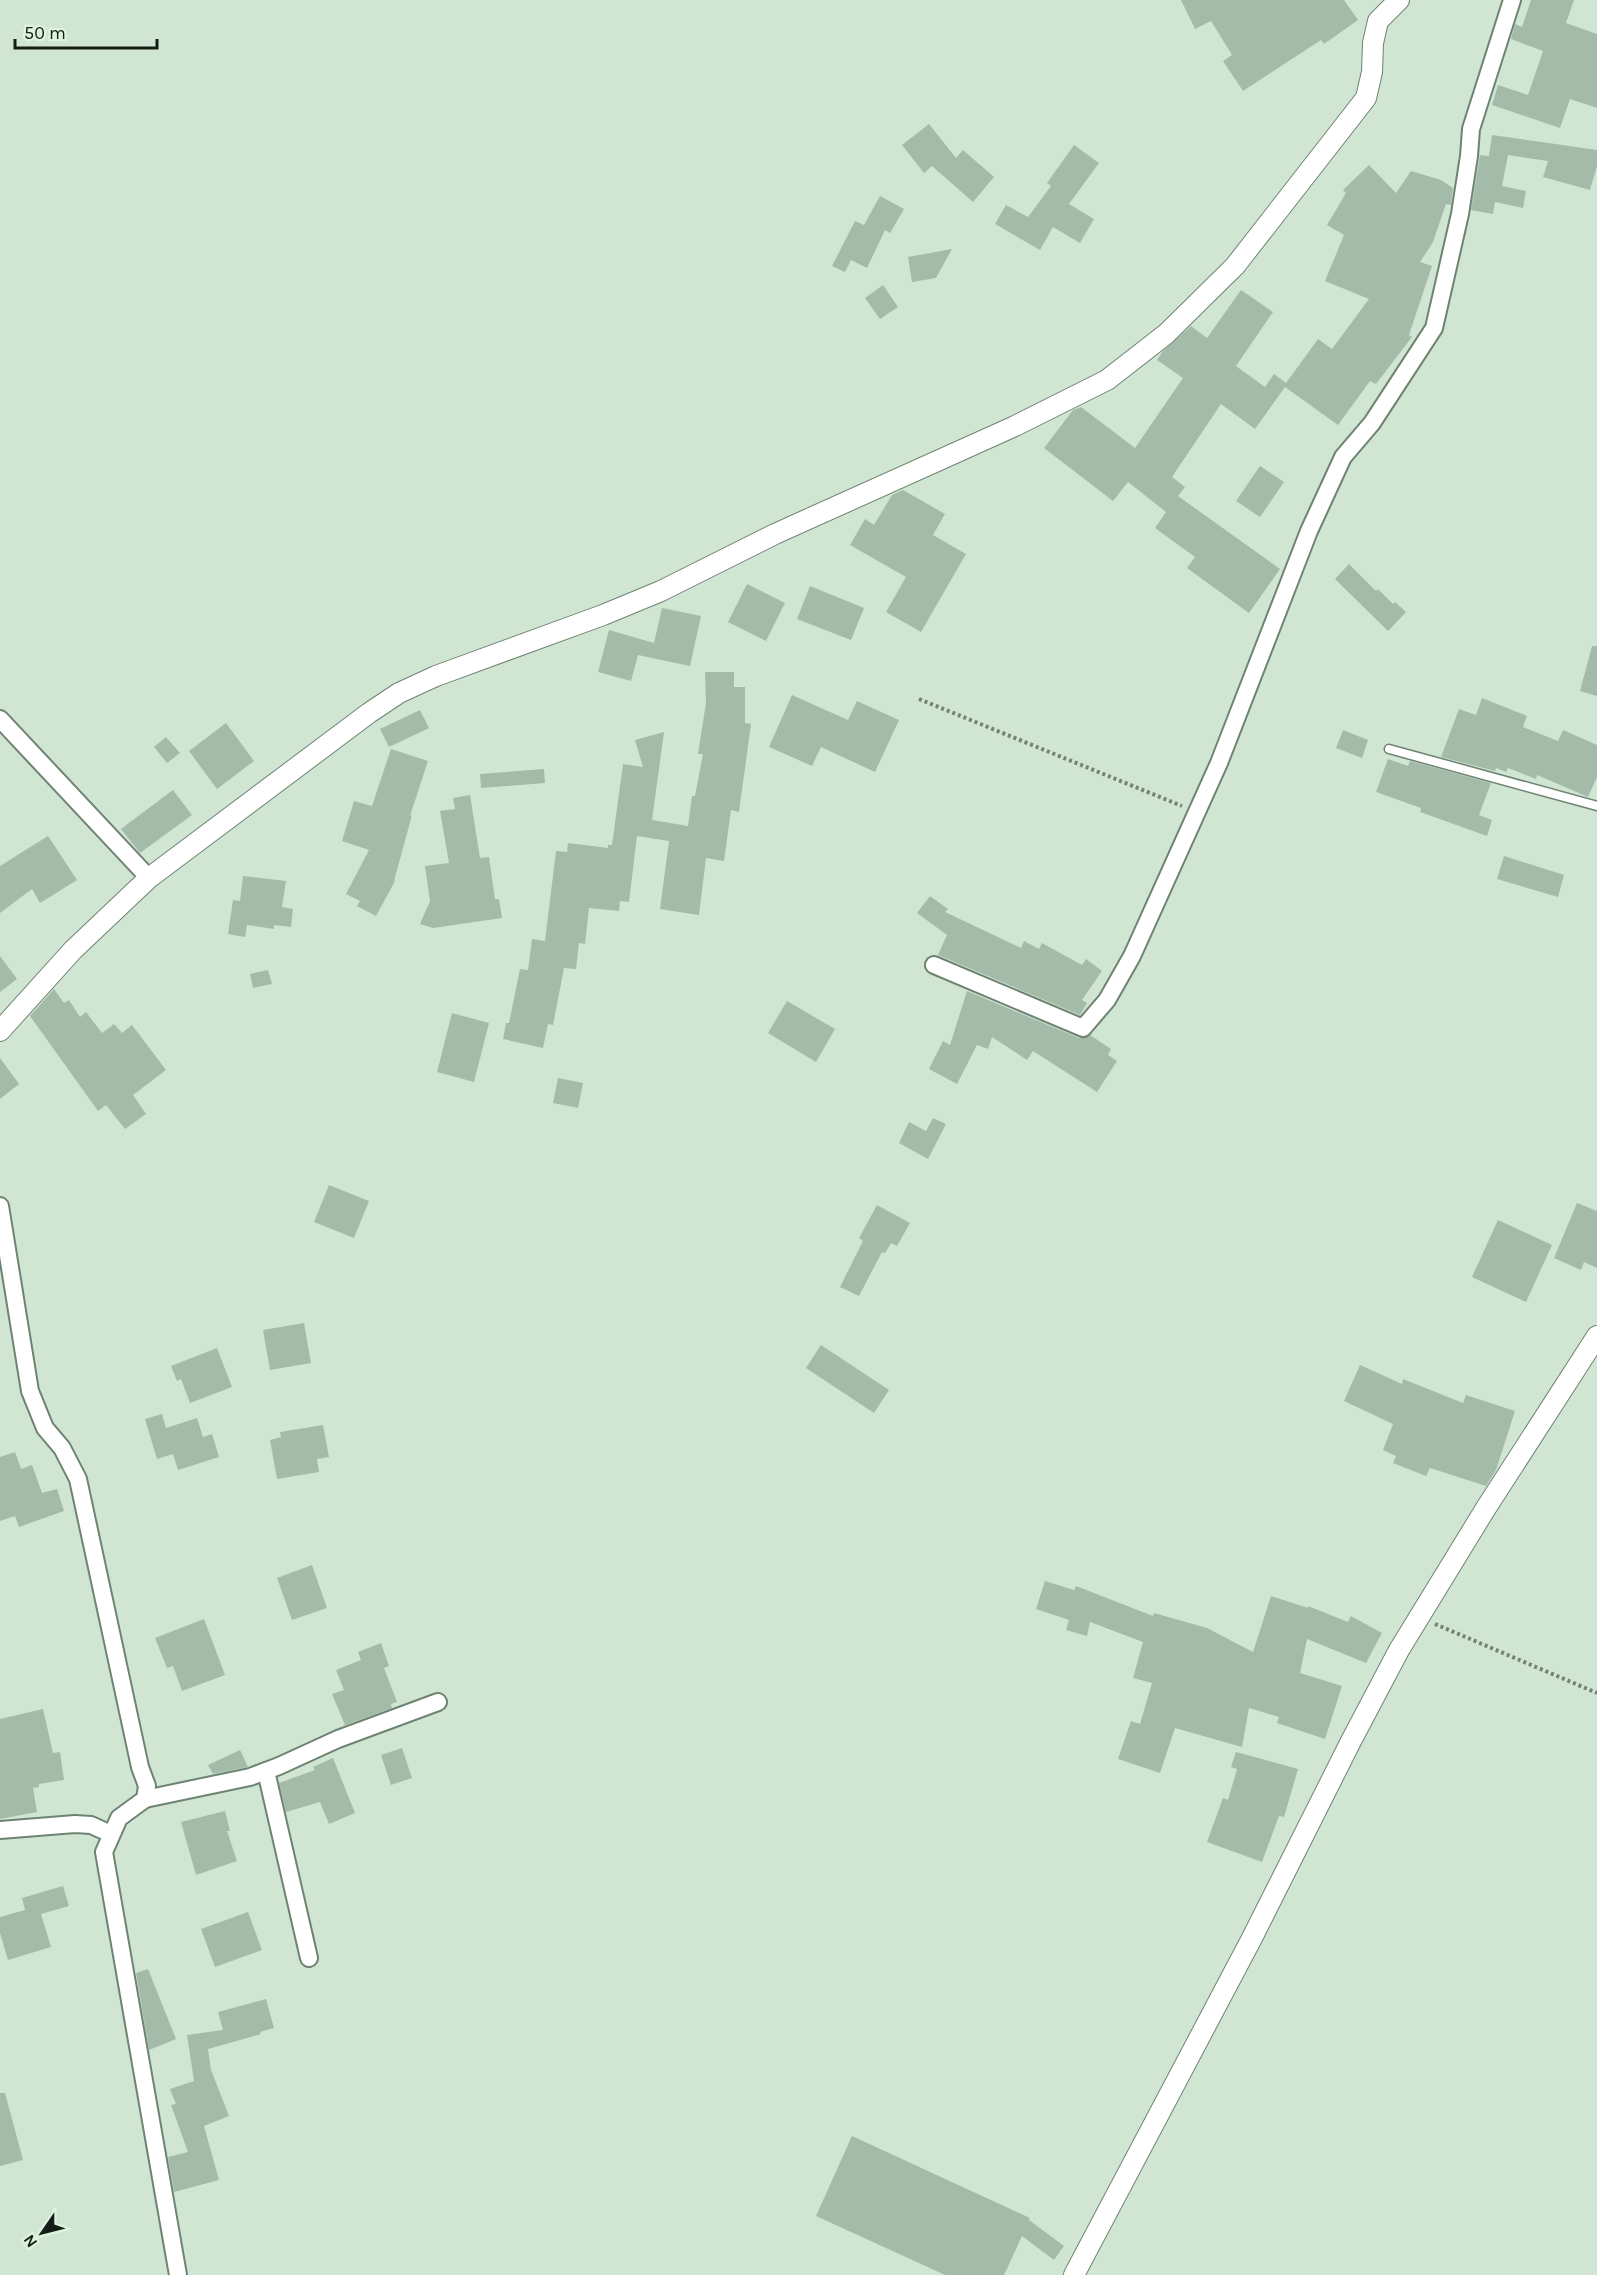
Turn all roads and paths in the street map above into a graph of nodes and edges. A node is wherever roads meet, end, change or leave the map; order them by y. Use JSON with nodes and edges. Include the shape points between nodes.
{"nodes":[{"id":1,"x":1398,"y":0,"type":"edge"},
{"id":2,"x":1512,"y":0,"type":"edge"},
{"id":3,"x":919,"y":699,"type":"dead end"},
{"id":4,"x":0,"y":719,"type":"edge"},
{"id":5,"x":1389,"y":748,"type":"dead end"},
{"id":6,"x":1597,"y":806,"type":"edge"},
{"id":7,"x":1197,"y":812,"type":"junction"},
{"id":8,"x":149,"y":878,"type":"junction"},
{"id":9,"x":934,"y":965,"type":"dead end"},
{"id":10,"x":0,"y":1032,"type":"edge"},
{"id":11,"x":0,"y":1206,"type":"edge"},
{"id":12,"x":1597,"y":1336,"type":"edge"},
{"id":13,"x":1420,"y":1617,"type":"junction"},
{"id":14,"x":1597,"y":1693,"type":"edge"},
{"id":15,"x":438,"y":1702,"type":"dead end"},
{"id":16,"x":266,"y":1771,"type":"junction"},
{"id":17,"x":145,"y":1799,"type":"junction"},
{"id":18,"x":0,"y":1830,"type":"edge"},
{"id":19,"x":111,"y":1834,"type":"junction"},
{"id":20,"x":309,"y":1958,"type":"dead end"},
{"id":21,"x":178,"y":2275,"type":"edge"},
{"id":22,"x":1074,"y":2275,"type":"edge"}],
"edges":[{"from":1,"to":8,"type":"street","via":[[1378,21],[1366,98],[1235,266],[1166,334],[1107,380],[661,591],[399,693]]},
{"from":2,"to":7,"type":"street","via":[[1471,129],[1460,214],[1434,328],[1372,423],[1343,457]]},
{"from":3,"to":7,"type":"path"},
{"from":4,"to":8,"type":"street"},
{"from":5,"to":6,"type":"lane"},
{"from":7,"to":9,"type":"street","via":[[1132,956],[1107,1000],[1083,1028]]},
{"from":8,"to":10,"type":"street","via":[[73,950]]},
{"from":11,"to":17,"type":"street","via":[[30,1391],[45,1428],[62,1448],[78,1479],[147,1786]]},
{"from":12,"to":13,"type":"street"},
{"from":13,"to":14,"type":"path"},
{"from":13,"to":22,"type":"street","via":[[1350,1741],[1252,1938]]},
{"from":15,"to":16,"type":"street"},
{"from":16,"to":17,"type":"street"},
{"from":16,"to":20,"type":"street"},
{"from":17,"to":19,"type":"street","via":[[119,1818]]},
{"from":18,"to":19,"type":"street","via":[[75,1824],[91,1825]]},
{"from":19,"to":21,"type":"street","via":[[104,1851]]}]}
